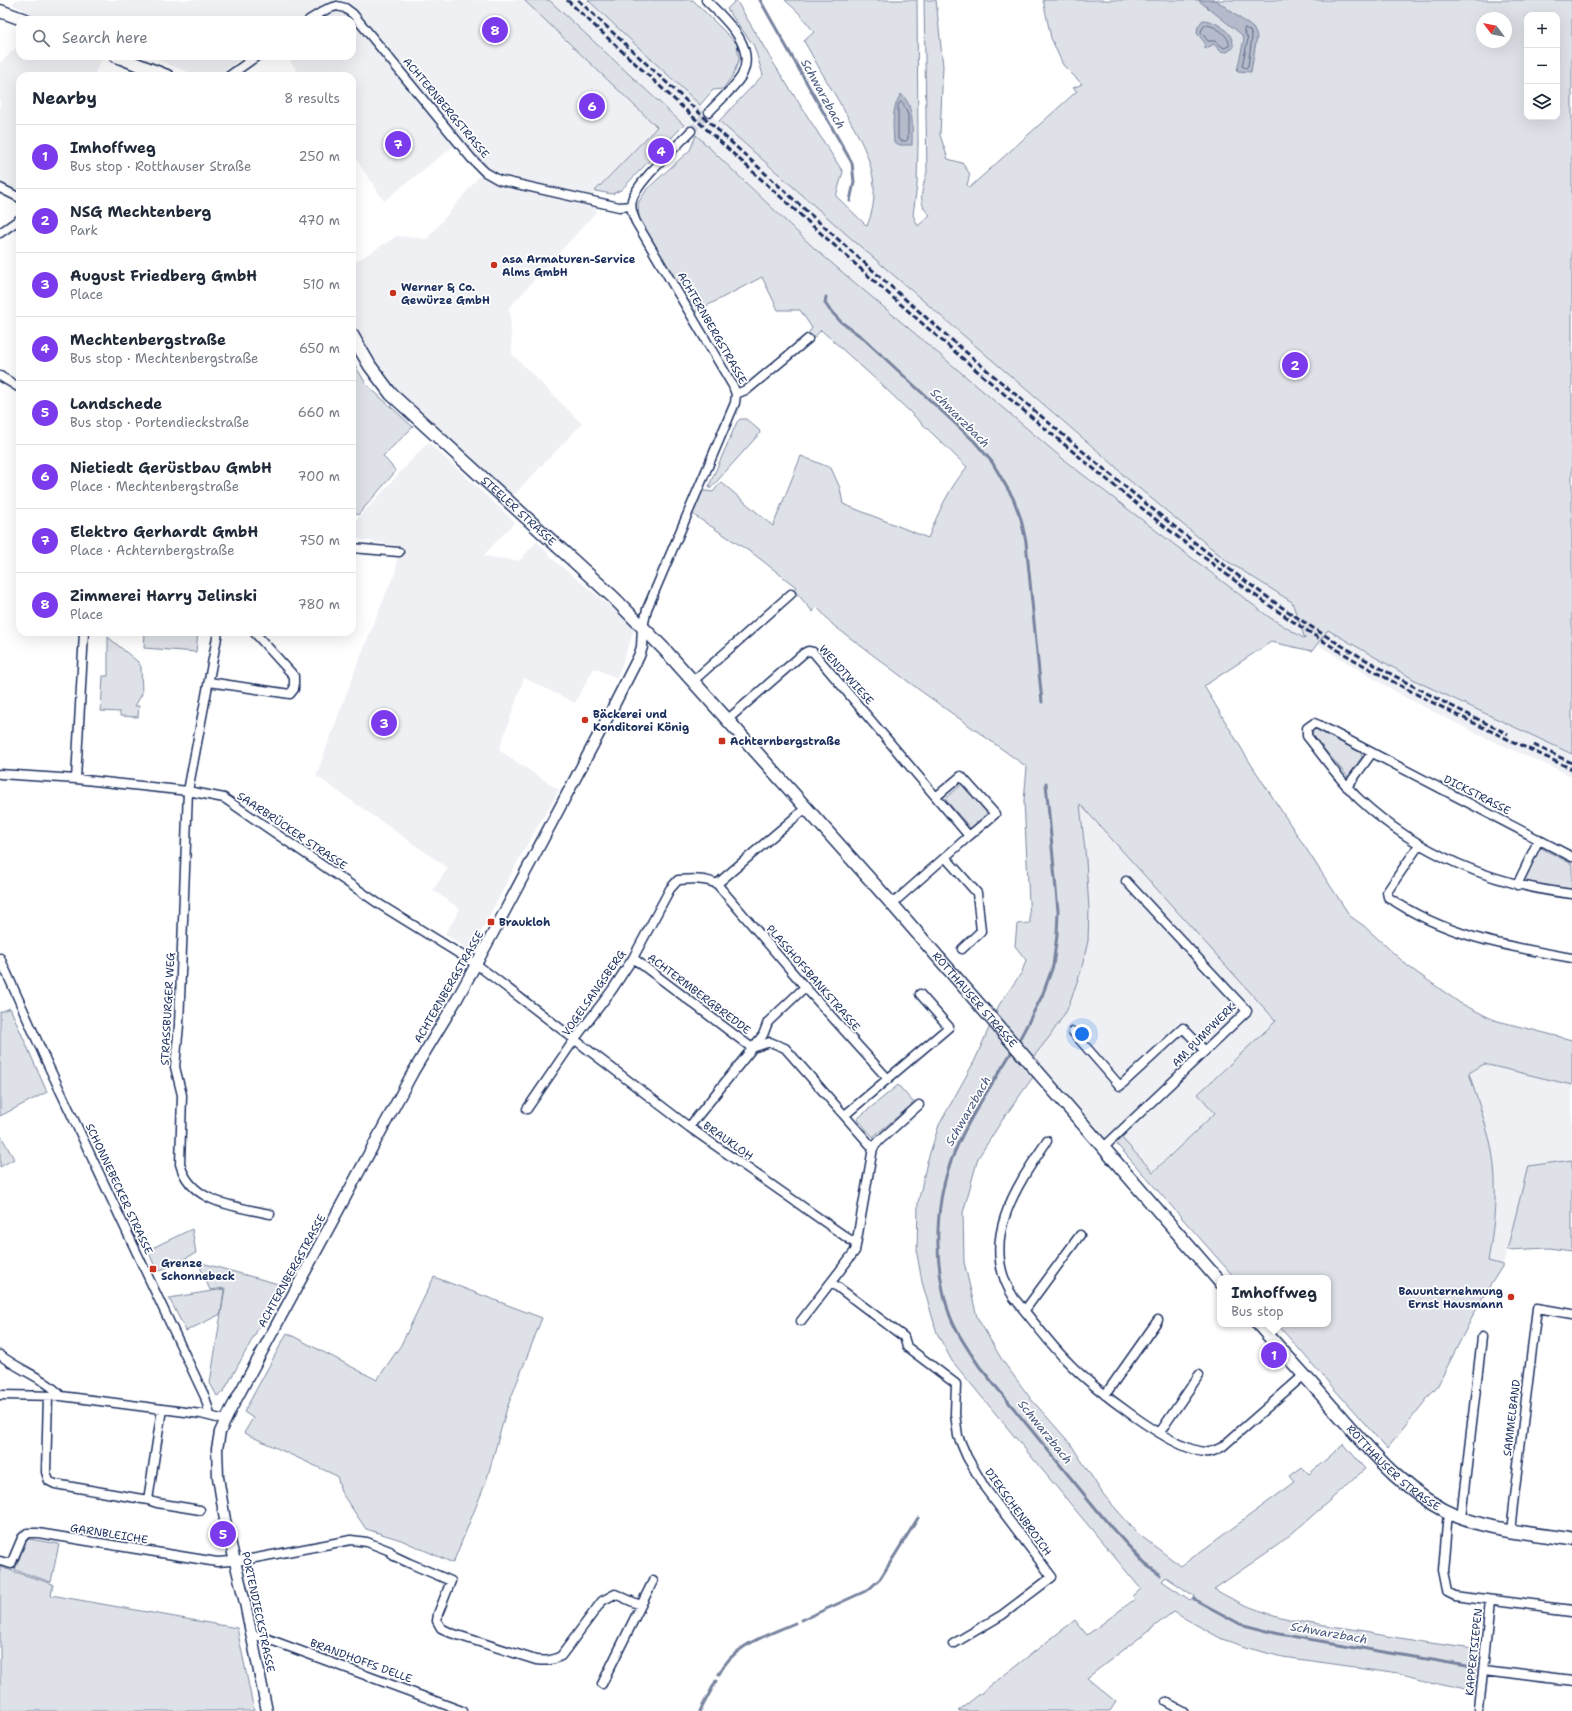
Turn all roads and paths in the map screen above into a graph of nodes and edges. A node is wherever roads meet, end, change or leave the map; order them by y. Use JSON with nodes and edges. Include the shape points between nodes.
{"nodes":[{"id":1,"x":706,"y":0,"type":"edge"},
{"id":2,"x":336,"y":3,"type":"edge"},
{"id":3,"x":0,"y":11,"type":"edge"},
{"id":4,"x":316,"y":16,"type":"edge"},
{"id":5,"x":355,"y":16,"type":"edge"},
{"id":6,"x":16,"y":17,"type":"edge"},
{"id":7,"x":356,"y":18,"type":"edge"},
{"id":8,"x":126,"y":60,"type":"edge"},
{"id":9,"x":251,"y":60,"type":"edge"},
{"id":10,"x":157,"y":72,"type":"edge"},
{"id":11,"x":235,"y":72,"type":"edge"},
{"id":12,"x":709,"y":112,"type":"tunnel mouth"},
{"id":13,"x":691,"y":131,"type":"tunnel mouth"},
{"id":14,"x":0,"y":188,"type":"edge"},
{"id":15,"x":16,"y":196,"type":"edge"},
{"id":16,"x":631,"y":206,"type":"junction"},
{"id":17,"x":16,"y":222,"type":"edge"},
{"id":18,"x":0,"y":233,"type":"edge"},
{"id":19,"x":808,"y":339,"type":"dead end"},
{"id":20,"x":356,"y":342,"type":"edge"},
{"id":21,"x":0,"y":376,"type":"edge"},
{"id":22,"x":16,"y":386,"type":"edge"},
{"id":23,"x":736,"y":394,"type":"junction"},
{"id":24,"x":356,"y":548,"type":"edge"},
{"id":25,"x":399,"y":552,"type":"dead end"},
{"id":26,"x":791,"y":594,"type":"dead end"},
{"id":27,"x":643,"y":627,"type":"junction"},
{"id":28,"x":84,"y":636,"type":"edge"},
{"id":29,"x":217,"y":636,"type":"edge"},
{"id":30,"x":258,"y":636,"type":"edge"},
{"id":31,"x":209,"y":682,"type":"junction"},
{"id":32,"x":692,"y":682,"type":"junction"},
{"id":33,"x":727,"y":720,"type":"junction"},
{"id":34,"x":1372,"y":752,"type":"junction"},
{"id":35,"x":0,"y":774,"type":"edge"},
{"id":36,"x":76,"y":779,"type":"junction"},
{"id":37,"x":1347,"y":787,"type":"junction"},
{"id":38,"x":188,"y":791,"type":"junction"},
{"id":39,"x":937,"y":796,"type":"junction"},
{"id":40,"x":806,"y":808,"type":"junction"},
{"id":41,"x":969,"y":836,"type":"junction"},
{"id":42,"x":1539,"y":839,"type":"junction"},
{"id":43,"x":1419,"y":845,"type":"junction"},
{"id":44,"x":945,"y":857,"type":"junction"},
{"id":45,"x":1572,"y":857,"type":"edge"},
{"id":46,"x":1126,"y":881,"type":"dead end"},
{"id":47,"x":718,"y":884,"type":"junction"},
{"id":48,"x":1517,"y":885,"type":"junction"},
{"id":49,"x":1572,"y":894,"type":"edge"},
{"id":50,"x":892,"y":904,"type":"junction"},
{"id":51,"x":962,"y":949,"type":"dead end"},
{"id":52,"x":0,"y":958,"type":"edge"},
{"id":53,"x":633,"y":958,"type":"junction"},
{"id":54,"x":1572,"y":958,"type":"edge"},
{"id":55,"x":476,"y":964,"type":"junction"},
{"id":56,"x":805,"y":987,"type":"junction"},
{"id":57,"x":920,"y":994,"type":"dead end"},
{"id":58,"x":1073,"y":1032,"type":"dead end"},
{"id":59,"x":574,"y":1040,"type":"junction"},
{"id":60,"x":752,"y":1048,"type":"junction"},
{"id":61,"x":1205,"y":1050,"type":"junction"},
{"id":62,"x":888,"y":1079,"type":"junction"},
{"id":63,"x":919,"y":1105,"type":"dead end"},
{"id":64,"x":527,"y":1109,"type":"dead end"},
{"id":65,"x":845,"y":1116,"type":"junction"},
{"id":66,"x":689,"y":1127,"type":"junction"},
{"id":67,"x":1047,"y":1141,"type":"dead end"},
{"id":68,"x":874,"y":1148,"type":"junction"},
{"id":69,"x":1103,"y":1148,"type":"junction"},
{"id":70,"x":270,"y":1214,"type":"dead end"},
{"id":71,"x":1080,"y":1235,"type":"dead end"},
{"id":72,"x":856,"y":1244,"type":"junction"},
{"id":73,"x":1217,"y":1279,"type":"edge"},
{"id":74,"x":831,"y":1282,"type":"junction"},
{"id":75,"x":1025,"y":1310,"type":"junction"},
{"id":76,"x":1572,"y":1314,"type":"edge"},
{"id":77,"x":1158,"y":1320,"type":"dead end"},
{"id":78,"x":801,"y":1321,"type":"dead end"},
{"id":79,"x":1261,"y":1327,"type":"edge"},
{"id":80,"x":1482,"y":1337,"type":"dead end"},
{"id":81,"x":0,"y":1355,"type":"edge"},
{"id":82,"x":1199,"y":1374,"type":"dead end"},
{"id":83,"x":1304,"y":1375,"type":"junction"},
{"id":84,"x":0,"y":1395,"type":"edge"},
{"id":85,"x":1105,"y":1395,"type":"junction"},
{"id":86,"x":48,"y":1396,"type":"junction"},
{"id":87,"x":61,"y":1396,"type":"junction"},
{"id":88,"x":162,"y":1409,"type":"junction"},
{"id":89,"x":210,"y":1415,"type":"junction"},
{"id":90,"x":224,"y":1423,"type":"junction"},
{"id":91,"x":1160,"y":1432,"type":"junction"},
{"id":92,"x":148,"y":1500,"type":"junction"},
{"id":93,"x":200,"y":1510,"type":"dead end"},
{"id":94,"x":1448,"y":1512,"type":"junction"},
{"id":95,"x":1461,"y":1517,"type":"junction"},
{"id":96,"x":1510,"y":1530,"type":"junction"},
{"id":97,"x":1572,"y":1539,"type":"edge"},
{"id":98,"x":234,"y":1560,"type":"junction"},
{"id":99,"x":0,"y":1561,"type":"edge"},
{"id":100,"x":653,"y":1581,"type":"dead end"},
{"id":101,"x":1490,"y":1600,"type":"junction"},
{"id":102,"x":640,"y":1605,"type":"junction"},
{"id":103,"x":1572,"y":1610,"type":"edge"},
{"id":104,"x":252,"y":1636,"type":"junction"},
{"id":105,"x":953,"y":1644,"type":"dead end"},
{"id":106,"x":1484,"y":1670,"type":"junction"},
{"id":107,"x":1572,"y":1682,"type":"edge"},
{"id":108,"x":602,"y":1684,"type":"dead end"},
{"id":109,"x":1166,"y":1702,"type":"dead end"},
{"id":110,"x":267,"y":1711,"type":"edge"},
{"id":111,"x":462,"y":1711,"type":"edge"},
{"id":112,"x":1182,"y":1711,"type":"edge"},
{"id":113,"x":1479,"y":1711,"type":"edge"}],
"edges":[{"from":1,"to":12,"type":"street","via":[[742,42],[746,59],[742,75]]},
{"from":2,"to":4,"type":"street"},
{"from":2,"to":5,"type":"street","name":"ACHTERNBERGSTRASSE"},
{"from":3,"to":6,"type":"main road"},
{"from":7,"to":16,"type":"street","name":"ACHTERNBERGSTRASSE","via":[[485,172],[499,180],[516,184],[619,207]]},
{"from":8,"to":10,"type":"main road"},
{"from":9,"to":11,"type":"street"},
{"from":13,"to":16,"type":"street","via":[[643,182]]},
{"from":14,"to":15,"type":"street"},
{"from":16,"to":23,"type":"street","name":"ACHTERNBERGSTRASSE","via":[[636,222]]},
{"from":17,"to":18,"type":"street"},
{"from":19,"to":23,"type":"street","via":[[748,390]]},
{"from":20,"to":27,"type":"main road","name":"STEELER STRASSE","via":[[391,394]]},
{"from":21,"to":22,"type":"street"},
{"from":23,"to":27,"type":"street","name":"ACHTERNBERGSTRASSE","via":[[735,403],[647,609]]},
{"from":24,"to":25,"type":"street"},
{"from":26,"to":32,"type":"street"},
{"from":27,"to":32,"type":"main road","name":"STEELER STRASSE"},
{"from":27,"to":55,"type":"street","name":"ACHTERNBERGSTRASSE","via":[[642,646],[624,687]]},
{"from":28,"to":36,"type":"street"},
{"from":29,"to":31,"type":"street","name":"STRASSBURGER WEG"},
{"from":30,"to":31,"type":"street","via":[[294,676],[294,689],[290,694]]},
{"from":31,"to":38,"type":"street","name":"STRASSBURGER WEG"},
{"from":32,"to":33,"type":"main road","name":"STEELER STRASSE"},
{"from":33,"to":39,"type":"street","name":"WENDTWIESE","via":[[804,653],[813,652]]},
{"from":33,"to":40,"type":"main road","name":"ROTTHAUSER STRASSE"},
{"from":34,"to":37,"type":"street"},
{"from":34,"to":37,"type":"street","name":"DICKSTRASSE","via":[[1314,723],[1307,728],[1307,736]]},
{"from":34,"to":42,"type":"street","name":"DICKSTRASSE"},
{"from":35,"to":36,"type":"street","name":"SAARBRÜCKER STRASSE"},
{"from":36,"to":38,"type":"street","name":"SAARBRÜCKER STRASSE"},
{"from":37,"to":43,"type":"street","via":[[1382,819]]},
{"from":38,"to":55,"type":"street","name":"SAARBRÜCKER STRASSE","via":[[224,798],[379,904]]},
{"from":38,"to":70,"type":"street","name":"STRASSBURGER WEG","via":[[179,1025],[175,1067],[182,1095],[180,1164],[189,1184],[209,1199]]},
{"from":39,"to":41,"type":"street","name":"WENDTWIESE"},
{"from":39,"to":41,"type":"street","via":[[961,776],[995,814]]},
{"from":40,"to":47,"type":"street"},
{"from":40,"to":50,"type":"main road","name":"ROTTHAUSER STRASSE"},
{"from":41,"to":44,"type":"street"},
{"from":42,"to":45,"type":"street","name":"DICKSTRASSE"},
{"from":42,"to":48,"type":"street"},
{"from":43,"to":48,"type":"street","via":[[1465,868]]},
{"from":43,"to":54,"type":"street","via":[[1387,892],[1388,897],[1426,920],[1456,932],[1482,940]]},
{"from":44,"to":50,"type":"street"},
{"from":44,"to":51,"type":"street","via":[[977,893],[981,931]]},
{"from":46,"to":61,"type":"street","name":"AM PUMPWERK","via":[[1247,1010]]},
{"from":47,"to":53,"type":"street","name":"VOGELSANGSBERG","via":[[711,880],[694,878],[678,880],[662,901]]},
{"from":47,"to":56,"type":"street","name":"PLASSHOFSBANKSTRASSE"},
{"from":48,"to":49,"type":"street"},
{"from":50,"to":69,"type":"main road","name":"ROTTHAUSER STRASSE"},
{"from":52,"to":89,"type":"street","name":"SCHONNEBECKER STRASSE","via":[[205,1397]]},
{"from":53,"to":59,"type":"street","name":"VOGELSANGSBERG"},
{"from":53,"to":60,"type":"street","name":"ACHTERMBERGBREDDE"},
{"from":55,"to":59,"type":"street","name":"BRAUKLOH"},
{"from":55,"to":90,"type":"street","name":"ACHTERNBERGSTRASSE","via":[[413,1072]]},
{"from":56,"to":60,"type":"street","via":[[768,1022],[763,1035]]},
{"from":56,"to":62,"type":"street","name":"PLASSHOFSBANKSTRASSE"},
{"from":57,"to":62,"type":"street","via":[[949,1027]]},
{"from":58,"to":61,"type":"street","via":[[1120,1086],[1183,1028]]},
{"from":59,"to":64,"type":"street","name":"VOGELSANGSBERG"},
{"from":59,"to":66,"type":"street","name":"BRAUKLOH"},
{"from":60,"to":65,"type":"street","name":"ACHTERMBERGBREDDE","via":[[770,1042],[785,1048]]},
{"from":60,"to":66,"type":"street"},
{"from":61,"to":69,"type":"street","name":"AM PUMPWERK"},
{"from":62,"to":65,"type":"street"},
{"from":63,"to":68,"type":"street"},
{"from":65,"to":68,"type":"street","name":"ACHTERMBERGBREDDE"},
{"from":66,"to":72,"type":"street","name":"BRAUKLOH"},
{"from":67,"to":75,"type":"street","via":[[1014,1196],[999,1234],[998,1248],[1002,1273],[1008,1289]]},
{"from":68,"to":72,"type":"street"},
{"from":69,"to":73,"type":"main road","name":"ROTTHAUSER STRASSE"},
{"from":71,"to":75,"type":"street"},
{"from":72,"to":74,"type":"street","via":[[855,1251]]},
{"from":74,"to":78,"type":"street"},
{"from":74,"to":105,"type":"street","name":"DIEKSCHENBROICH","via":[[904,1337],[908,1348],[956,1384],[955,1414],[958,1436],[967,1457],[992,1498],[1052,1577],[1002,1615]]},
{"from":75,"to":85,"type":"street","via":[[1066,1361]]},
{"from":76,"to":96,"type":"street","name":"SAMMELBAND","via":[[1537,1308]]},
{"from":77,"to":85,"type":"street"},
{"from":79,"to":83,"type":"main road","name":"ROTTHAUSER STRASSE"},
{"from":80,"to":95,"type":"street"},
{"from":81,"to":87,"type":"street","via":[[52,1386]]},
{"from":82,"to":91,"type":"street"},
{"from":83,"to":91,"type":"street","via":[[1222,1447],[1212,1452],[1192,1450]]},
{"from":83,"to":94,"type":"main road","name":"ROTTHAUSER STRASSE","via":[[1401,1482]]},
{"from":84,"to":86,"type":"street"},
{"from":85,"to":91,"type":"street"},
{"from":86,"to":87,"type":"street"},
{"from":86,"to":92,"type":"street","via":[[46,1472],[49,1481]]},
{"from":87,"to":88,"type":"street"},
{"from":88,"to":89,"type":"street"},
{"from":88,"to":92,"type":"street"},
{"from":89,"to":90,"type":"street"},
{"from":90,"to":98,"type":"street","name":"PORTENDIECKSTRASSE","via":[[217,1449],[218,1477]]},
{"from":92,"to":93,"type":"street"},
{"from":94,"to":95,"type":"main road","name":"ROTTHAUSER STRASSE"},
{"from":94,"to":101,"type":"street","name":"KAPPERTSIEPEN","via":[[1443,1570],[1447,1592]]},
{"from":95,"to":96,"type":"main road","name":"ROTTHAUSER STRASSE"},
{"from":96,"to":97,"type":"main road","name":"ROTTHAUSER STRASSE"},
{"from":98,"to":99,"type":"street","name":"GARNBLEICHE","via":[[217,1562],[26,1533],[11,1564]]},
{"from":98,"to":102,"type":"street","via":[[350,1540],[367,1542],[451,1581],[438,1614],[437,1621],[441,1628],[536,1660],[553,1660],[561,1656],[602,1601],[608,1597],[615,1594]]},
{"from":98,"to":104,"type":"street","name":"PORTENDIECKSTRASSE"},
{"from":100,"to":102,"type":"street"},
{"from":101,"to":103,"type":"street"},
{"from":101,"to":106,"type":"street","name":"KAPPERTSIEPEN"},
{"from":102,"to":108,"type":"street"},
{"from":104,"to":110,"type":"street","name":"PORTENDIECKSTRASSE"},
{"from":104,"to":111,"type":"street","name":"BRANDHOFFS DELLE","via":[[260,1636]]},
{"from":106,"to":107,"type":"street"},
{"from":106,"to":113,"type":"street","name":"KAPPERTSIEPEN"},
{"from":109,"to":112,"type":"street"}]}
